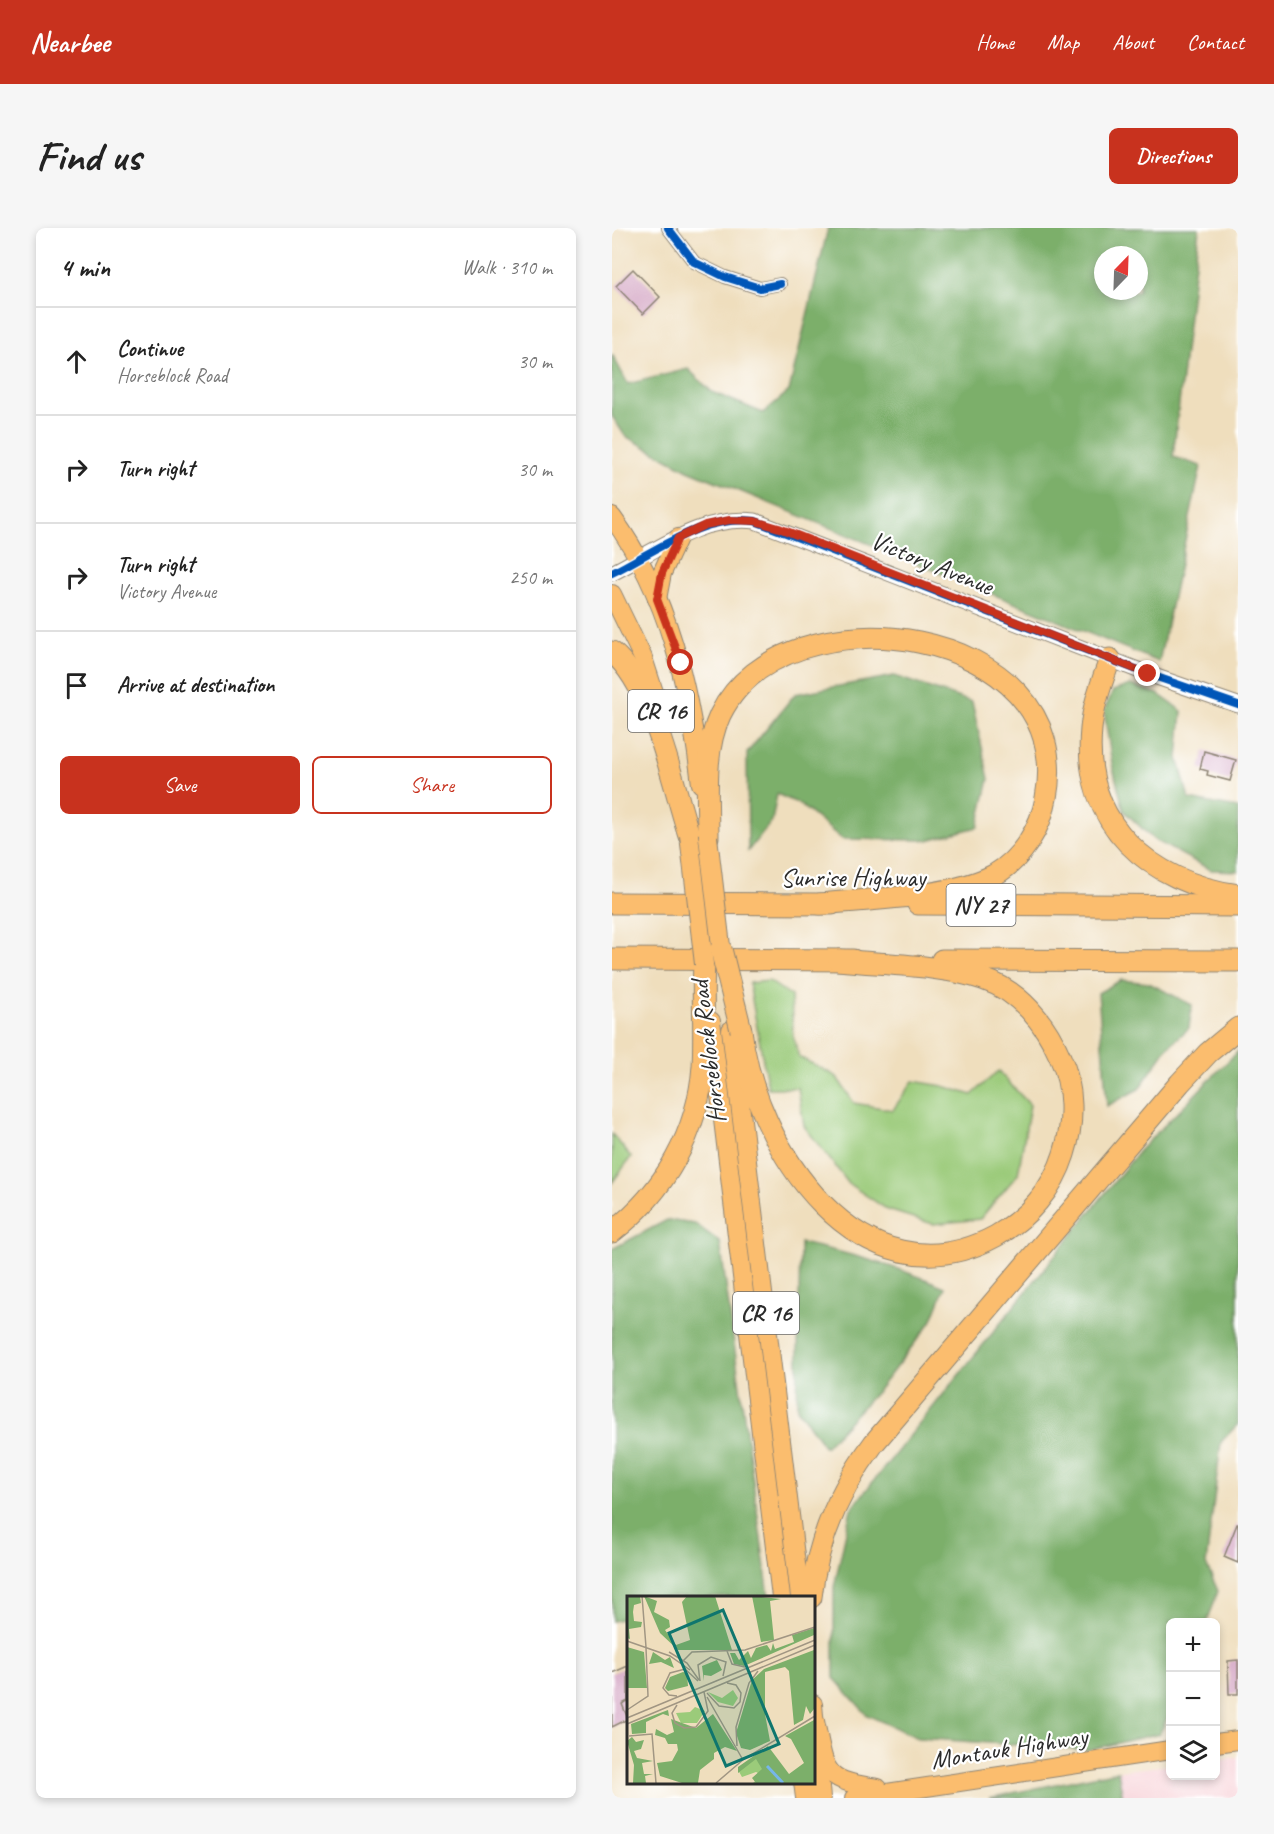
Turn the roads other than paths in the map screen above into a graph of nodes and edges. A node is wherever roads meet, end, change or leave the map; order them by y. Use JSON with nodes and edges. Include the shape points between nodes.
{"nodes":[{"id":1,"x":668,"y":228,"type":"edge"},
{"id":2,"x":780,"y":284,"type":"dead end"},
{"id":3,"x":612,"y":517,"type":"edge"},
{"id":4,"x":678,"y":538,"type":"junction"},
{"id":5,"x":638,"y":560,"type":"junction"},
{"id":6,"x":612,"y":573,"type":"edge"},
{"id":7,"x":612,"y":594,"type":"edge"},
{"id":8,"x":657,"y":599,"type":"junction"},
{"id":9,"x":612,"y":652,"type":"edge"},
{"id":10,"x":1110,"y":659,"type":"junction"},
{"id":11,"x":1238,"y":705,"type":"edge"},
{"id":12,"x":698,"y":836,"type":"junction"},
{"id":13,"x":1238,"y":895,"type":"edge"},
{"id":14,"x":612,"y":903,"type":"edge"},
{"id":15,"x":820,"y":904,"type":"junction"},
{"id":16,"x":1238,"y":906,"type":"edge"},
{"id":17,"x":722,"y":949,"type":"joint"},
{"id":18,"x":612,"y":959,"type":"edge"},
{"id":19,"x":839,"y":960,"type":"junction"},
{"id":20,"x":1238,"y":961,"type":"edge"},
{"id":21,"x":704,"y":964,"type":"joint"},
{"id":22,"x":1238,"y":1028,"type":"edge"},
{"id":23,"x":736,"y":1030,"type":"junction"},
{"id":24,"x":707,"y":1031,"type":"junction"},
{"id":25,"x":612,"y":1232,"type":"edge"},
{"id":26,"x":781,"y":1596,"type":"edge"},
{"id":27,"x":800,"y":1596,"type":"edge"},
{"id":28,"x":811,"y":1596,"type":"edge"},
{"id":29,"x":814,"y":1713,"type":"edge"},
{"id":30,"x":1238,"y":1740,"type":"edge"},
{"id":31,"x":1220,"y":1742,"type":"edge"},
{"id":32,"x":1166,"y":1751,"type":"edge"},
{"id":33,"x":803,"y":1783,"type":"edge"},
{"id":34,"x":896,"y":1791,"type":"junction"},
{"id":35,"x":805,"y":1798,"type":"edge"},
{"id":36,"x":821,"y":1798,"type":"edge"},
{"id":37,"x":854,"y":1798,"type":"edge"}],
"edges":[{"from":1,"to":2,"type":"street","via":[[694,262],[760,288]]},
{"from":3,"to":5,"type":"main road","name":"Horseblock Road","number":"CR 16"},
{"from":4,"to":5,"type":"street","name":"Victory Avenue"},
{"from":4,"to":8,"type":"main road","via":[[662,573]]},
{"from":4,"to":10,"type":"street","name":"Victory Avenue","via":[[719,521],[755,521]]},
{"from":5,"to":6,"type":"street","name":"Victory Avenue"},
{"from":5,"to":8,"type":"main road","name":"Horseblock Road","number":"CR 16"},
{"from":7,"to":12,"type":"main road","name":"Horseblock Road","number":"CR 16","via":[[643,658]]},
{"from":8,"to":12,"type":"main road","name":"Horseblock Road","number":"CR 16","via":[[687,687]]},
{"from":9,"to":12,"type":"highway","via":[[636,680],[648,705]]},
{"from":10,"to":11,"type":"street","name":"Victory Avenue"},
{"from":10,"to":13,"type":"highway","via":[[1095,703],[1090,749],[1095,783],[1113,825],[1133,849],[1161,870],[1190,883]]},
{"from":12,"to":15,"type":"highway","via":[[718,720],[744,683],[778,658],[844,640],[901,640],[941,648],[976,662],[1017,690],[1042,730],[1049,774],[1041,817],[1013,859],[993,875],[964,886]]},
{"from":12,"to":17,"type":"main road","name":"Horseblock Road","number":"CR 16","bridge":true},
{"from":12,"to":21,"type":"main road","name":"Horseblock Road","number":"CR 16","bridge":true},
{"from":14,"to":15,"type":"highway","name":"Sunrise Highway","number":"NY 27"},
{"from":15,"to":16,"type":"highway","name":"Sunrise Highway","number":"NY 27"},
{"from":17,"to":23,"type":"highway","bridge":true},
{"from":18,"to":19,"type":"highway","number":"NY 27"},
{"from":19,"to":20,"type":"highway","number":"NY 27"},
{"from":19,"to":23,"type":"highway","via":[[983,979],[1012,994],[1047,1031],[1063,1061],[1071,1095],[1067,1145],[1046,1191],[1003,1232],[952,1251],[916,1252],[882,1245],[851,1229],[821,1203],[782,1152],[753,1085]]},
{"from":21,"to":24,"type":"highway"},
{"from":22,"to":28,"type":"highway","via":[[1180,1083],[874,1443],[849,1478],[831,1515],[817,1558]]},
{"from":23,"to":27,"type":"main road","name":"Horseblock Road","number":"CR 16"},
{"from":24,"to":25,"type":"highway","via":[[701,1083],[685,1142],[652,1194]]},
{"from":24,"to":26,"type":"main road","name":"Horseblock Road","number":"CR 16"},
{"from":29,"to":34,"type":"main road","via":[[823,1760],[836,1779]]},
{"from":29,"to":36,"type":"main road"},
{"from":30,"to":31,"type":"main road"},
{"from":32,"to":34,"type":"main road","name":"Montauk Highway"},
{"from":33,"to":35,"type":"main road"},
{"from":34,"to":37,"type":"main road","name":"Montauk Highway"}]}
